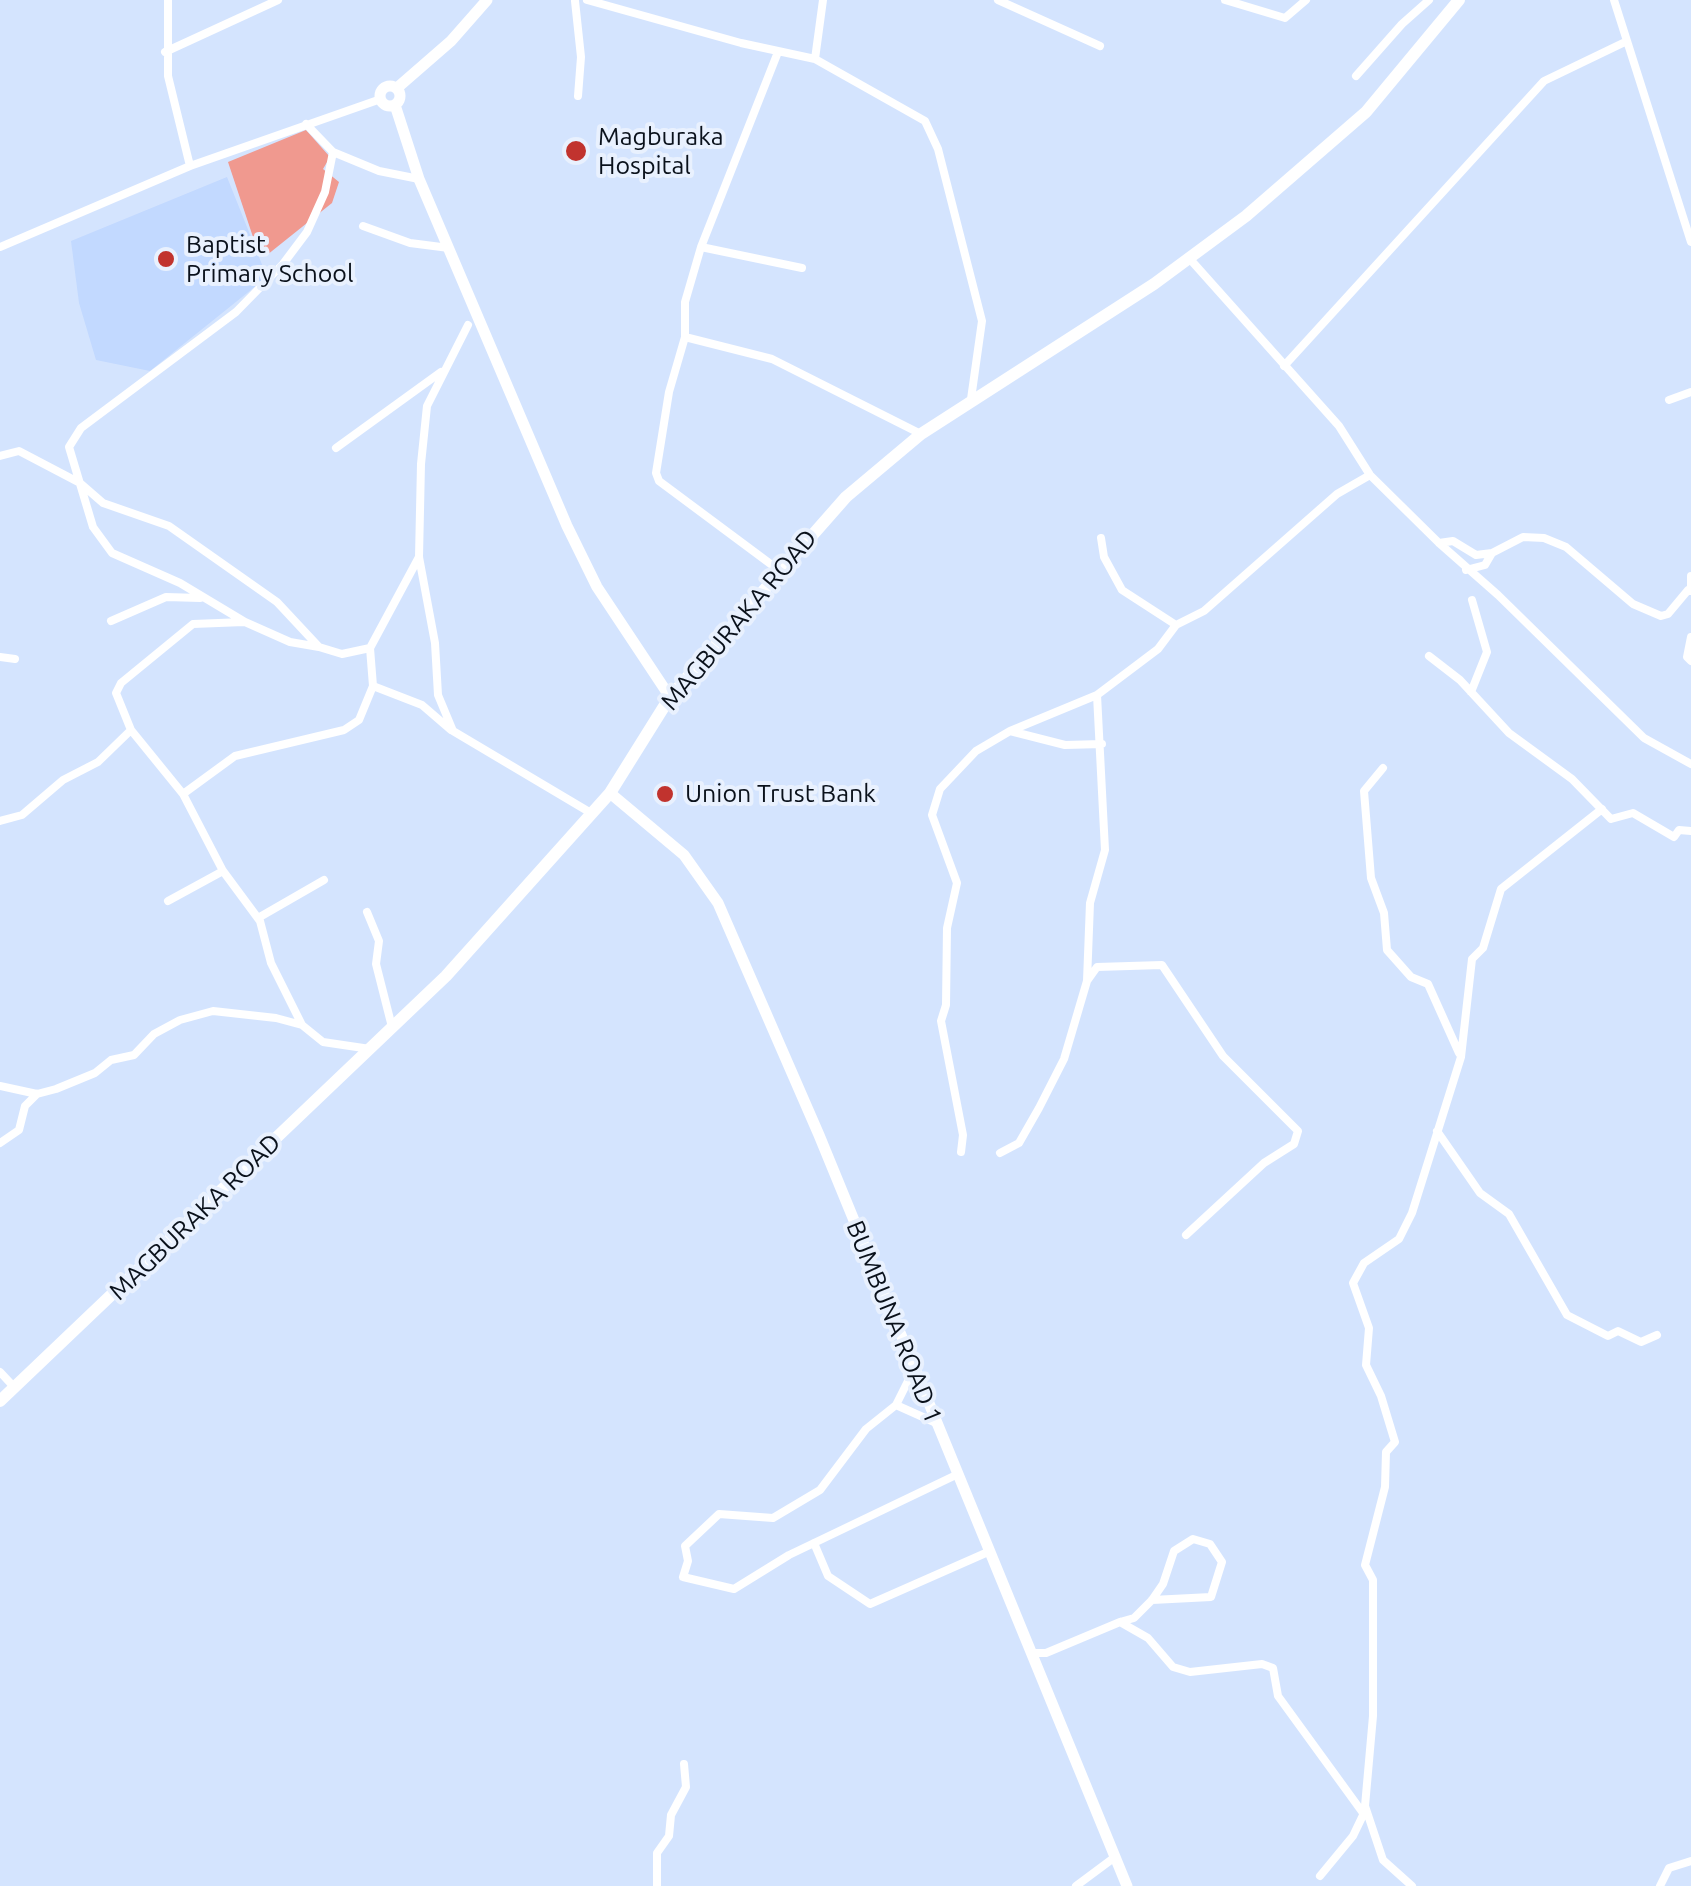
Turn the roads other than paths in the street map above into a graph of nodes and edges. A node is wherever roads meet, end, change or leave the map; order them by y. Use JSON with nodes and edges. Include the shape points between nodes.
{"nodes":[{"id":1,"x":168,"y":0,"type":"edge"},
{"id":2,"x":278,"y":0,"type":"edge"},
{"id":3,"x":486,"y":0,"type":"edge"},
{"id":4,"x":573,"y":0,"type":"edge"},
{"id":5,"x":586,"y":0,"type":"edge"},
{"id":6,"x":823,"y":0,"type":"edge"},
{"id":7,"x":998,"y":0,"type":"edge"},
{"id":8,"x":1225,"y":0,"type":"edge"},
{"id":9,"x":1306,"y":0,"type":"edge"},
{"id":10,"x":1429,"y":0,"type":"edge"},
{"id":11,"x":1614,"y":0,"type":"edge"},
{"id":12,"x":1453,"y":2,"type":"edge"},
{"id":13,"x":1626,"y":42,"type":"junction"},
{"id":14,"x":1100,"y":46,"type":"dead end"},
{"id":15,"x":164,"y":52,"type":"junction"},
{"id":16,"x":778,"y":52,"type":"junction"},
{"id":17,"x":815,"y":59,"type":"junction"},
{"id":18,"x":1356,"y":76,"type":"dead end"},
{"id":19,"x":396,"y":88,"type":"junction"},
{"id":20,"x":578,"y":96,"type":"dead end"},
{"id":21,"x":378,"y":100,"type":"junction"},
{"id":22,"x":395,"y":106,"type":"junction"},
{"id":23,"x":306,"y":124,"type":"junction"},
{"id":24,"x":333,"y":152,"type":"junction"},
{"id":25,"x":190,"y":166,"type":"junction"},
{"id":26,"x":419,"y":179,"type":"junction"},
{"id":27,"x":363,"y":226,"type":"dead end"},
{"id":28,"x":1691,"y":242,"type":"edge"},
{"id":29,"x":0,"y":247,"type":"edge"},
{"id":30,"x":701,"y":247,"type":"junction"},
{"id":31,"x":449,"y":248,"type":"junction"},
{"id":32,"x":1189,"y":258,"type":"junction"},
{"id":33,"x":802,"y":268,"type":"dead end"},
{"id":34,"x":468,"y":325,"type":"dead end"},
{"id":35,"x":685,"y":337,"type":"junction"},
{"id":36,"x":1284,"y":366,"type":"junction"},
{"id":37,"x":441,"y":372,"type":"junction"},
{"id":38,"x":410,"y":391,"type":"junction"},
{"id":39,"x":1691,"y":392,"type":"edge"},
{"id":40,"x":970,"y":400,"type":"junction"},
{"id":41,"x":1669,"y":400,"type":"dead end"},
{"id":42,"x":427,"y":406,"type":"junction"},
{"id":43,"x":921,"y":434,"type":"junction"},
{"id":44,"x":336,"y":448,"type":"dead end"},
{"id":45,"x":0,"y":456,"type":"edge"},
{"id":46,"x":1370,"y":474,"type":"junction"},
{"id":47,"x":80,"y":483,"type":"junction"},
{"id":48,"x":1101,"y":538,"type":"dead end"},
{"id":49,"x":1438,"y":543,"type":"junction"},
{"id":50,"x":1492,"y":554,"type":"junction"},
{"id":51,"x":419,"y":557,"type":"junction"},
{"id":52,"x":780,"y":570,"type":"junction"},
{"id":53,"x":1466,"y":570,"type":"junction"},
{"id":54,"x":1691,"y":576,"type":"edge"},
{"id":55,"x":1689,"y":590,"type":"edge"},
{"id":56,"x":1472,"y":600,"type":"dead end"},
{"id":57,"x":208,"y":601,"type":"junction"},
{"id":58,"x":1691,"y":605,"type":"edge"},
{"id":59,"x":111,"y":621,"type":"dead end"},
{"id":60,"x":245,"y":622,"type":"junction"},
{"id":61,"x":1176,"y":625,"type":"junction"},
{"id":62,"x":1691,"y":637,"type":"edge"},
{"id":63,"x":319,"y":647,"type":"junction"},
{"id":64,"x":370,"y":648,"type":"junction"},
{"id":65,"x":1430,"y":656,"type":"dead end"},
{"id":66,"x":0,"y":657,"type":"edge"},
{"id":67,"x":15,"y":659,"type":"dead end"},
{"id":68,"x":1691,"y":661,"type":"edge"},
{"id":69,"x":373,"y":686,"type":"junction"},
{"id":70,"x":1471,"y":692,"type":"junction"},
{"id":71,"x":1097,"y":695,"type":"junction"},
{"id":72,"x":670,"y":696,"type":"junction"},
{"id":73,"x":131,"y":730,"type":"junction"},
{"id":74,"x":1010,"y":730,"type":"junction"},
{"id":75,"x":453,"y":731,"type":"junction"},
{"id":76,"x":1102,"y":744,"type":"junction"},
{"id":77,"x":1691,"y":764,"type":"edge"},
{"id":78,"x":1383,"y":768,"type":"dead end"},
{"id":79,"x":182,"y":794,"type":"junction"},
{"id":80,"x":610,"y":794,"type":"junction"},
{"id":81,"x":1602,"y":809,"type":"junction"},
{"id":82,"x":590,"y":813,"type":"junction"},
{"id":83,"x":0,"y":821,"type":"edge"},
{"id":84,"x":1691,"y":831,"type":"edge"},
{"id":85,"x":223,"y":871,"type":"junction"},
{"id":86,"x":324,"y":880,"type":"dead end"},
{"id":87,"x":168,"y":901,"type":"dead end"},
{"id":88,"x":366,"y":912,"type":"dead end"},
{"id":89,"x":258,"y":918,"type":"junction"},
{"id":90,"x":1088,"y":949,"type":"junction"},
{"id":91,"x":1098,"y":967,"type":"junction"},
{"id":92,"x":1087,"y":982,"type":"junction"},
{"id":93,"x":302,"y":1025,"type":"junction"},
{"id":94,"x":392,"y":1027,"type":"junction"},
{"id":95,"x":370,"y":1050,"type":"junction"},
{"id":96,"x":1461,"y":1057,"type":"junction"},
{"id":97,"x":0,"y":1086,"type":"edge"},
{"id":98,"x":37,"y":1094,"type":"junction"},
{"id":99,"x":1437,"y":1131,"type":"junction"},
{"id":100,"x":0,"y":1143,"type":"edge"},
{"id":101,"x":961,"y":1152,"type":"dead end"},
{"id":102,"x":1000,"y":1153,"type":"dead end"},
{"id":103,"x":1186,"y":1234,"type":"dead end"},
{"id":104,"x":1658,"y":1336,"type":"dead end"},
{"id":105,"x":913,"y":1372,"type":"junction"},
{"id":106,"x":4,"y":1378,"type":"edge"},
{"id":107,"x":0,"y":1401,"type":"edge"},
{"id":108,"x":896,"y":1404,"type":"junction"},
{"id":109,"x":934,"y":1422,"type":"junction"},
{"id":110,"x":956,"y":1475,"type":"junction"},
{"id":111,"x":814,"y":1543,"type":"junction"},
{"id":112,"x":988,"y":1552,"type":"junction"},
{"id":113,"x":1152,"y":1600,"type":"junction"},
{"id":114,"x":1120,"y":1622,"type":"junction"},
{"id":115,"x":1030,"y":1650,"type":"junction"},
{"id":116,"x":684,"y":1764,"type":"dead end"},
{"id":117,"x":1365,"y":1806,"type":"junction"},
{"id":118,"x":1364,"y":1818,"type":"junction"},
{"id":119,"x":1116,"y":1857,"type":"junction"},
{"id":120,"x":1691,"y":1861,"type":"edge"},
{"id":121,"x":1320,"y":1876,"type":"dead end"},
{"id":122,"x":656,"y":1886,"type":"edge"},
{"id":123,"x":1076,"y":1886,"type":"edge"},
{"id":124,"x":1127,"y":1886,"type":"edge"},
{"id":125,"x":1412,"y":1886,"type":"edge"},
{"id":126,"x":1660,"y":1886,"type":"edge"}],
"edges":[{"from":1,"to":15,"type":"street"},
{"from":2,"to":15,"type":"street"},
{"from":3,"to":19,"type":"main road"},
{"from":4,"to":5,"type":"street"},
{"from":4,"to":20,"type":"street"},
{"from":5,"to":16,"type":"street"},
{"from":6,"to":17,"type":"street"},
{"from":7,"to":14,"type":"street"},
{"from":8,"to":9,"type":"street","via":[[1285,18]]},
{"from":10,"to":18,"type":"street"},
{"from":11,"to":13,"type":"street"},
{"from":12,"to":32,"type":"main road","name":"MAGBURAKA ROAD","via":[[1366,112]]},
{"from":13,"to":28,"type":"street"},
{"from":13,"to":36,"type":"street","via":[[1544,80]]},
{"from":15,"to":25,"type":"street"},
{"from":16,"to":17,"type":"street"},
{"from":16,"to":30,"type":"street"},
{"from":17,"to":40,"type":"street","via":[[926,121],[982,321]]},
{"from":19,"to":21,"type":"main road","via":[[384,88]]},
{"from":19,"to":22,"type":"main road"},
{"from":21,"to":22,"type":"main road"},
{"from":21,"to":23,"type":"street"},
{"from":22,"to":26,"type":"main road"},
{"from":23,"to":24,"type":"street"},
{"from":23,"to":25,"type":"street"},
{"from":24,"to":26,"type":"street"},
{"from":24,"to":47,"type":"street","via":[[325,192],[283,264],[236,312],[82,428],[69,447]]},
{"from":25,"to":29,"type":"street"},
{"from":26,"to":31,"type":"main road"},
{"from":27,"to":31,"type":"street"},
{"from":30,"to":33,"type":"street"},
{"from":30,"to":35,"type":"street","via":[[685,302]]},
{"from":31,"to":72,"type":"main road","via":[[596,588]]},
{"from":32,"to":36,"type":"street"},
{"from":32,"to":40,"type":"main road","name":"MAGBURAKA ROAD"},
{"from":34,"to":37,"type":"street"},
{"from":35,"to":43,"type":"street","via":[[772,359]]},
{"from":35,"to":52,"type":"street","via":[[656,463],[659,482]]},
{"from":36,"to":46,"type":"street","via":[[1339,426]]},
{"from":37,"to":38,"type":"street"},
{"from":37,"to":42,"type":"street"},
{"from":38,"to":42,"type":"street"},
{"from":38,"to":44,"type":"street"},
{"from":39,"to":41,"type":"street"},
{"from":40,"to":43,"type":"main road","name":"MAGBURAKA ROAD"},
{"from":42,"to":51,"type":"street"},
{"from":43,"to":52,"type":"main road","name":"MAGBURAKA ROAD","via":[[846,497]]},
{"from":45,"to":47,"type":"street","via":[[18,451]]},
{"from":46,"to":49,"type":"street"},
{"from":46,"to":61,"type":"street","via":[[1337,494],[1204,611]]},
{"from":47,"to":57,"type":"street","via":[[93,526],[112,552]]},
{"from":47,"to":63,"type":"street","via":[[103,503],[186,536],[277,602]]},
{"from":48,"to":61,"type":"street","via":[[1122,590]]},
{"from":49,"to":50,"type":"street"},
{"from":49,"to":53,"type":"street"},
{"from":50,"to":53,"type":"street","via":[[1485,565]]},
{"from":50,"to":55,"type":"street","via":[[1523,537],[1544,538],[1566,547],[1633,604],[1660,616]]},
{"from":51,"to":64,"type":"street"},
{"from":51,"to":75,"type":"street","via":[[438,696]]},
{"from":52,"to":72,"type":"main road","name":"MAGBURAKA ROAD"},
{"from":53,"to":77,"type":"street","via":[[1644,738]]},
{"from":54,"to":55,"type":"street"},
{"from":55,"to":58,"type":"street"},
{"from":56,"to":70,"type":"street","via":[[1487,652]]},
{"from":57,"to":59,"type":"street","via":[[166,597]]},
{"from":57,"to":60,"type":"street"},
{"from":60,"to":63,"type":"street"},
{"from":60,"to":73,"type":"street","via":[[193,624],[121,683],[116,693]]},
{"from":61,"to":71,"type":"street","via":[[1158,649]]},
{"from":62,"to":68,"type":"street"},
{"from":63,"to":64,"type":"street","via":[[342,654]]},
{"from":64,"to":69,"type":"street"},
{"from":65,"to":70,"type":"street"},
{"from":66,"to":67,"type":"street"},
{"from":69,"to":75,"type":"street","via":[[422,706]]},
{"from":69,"to":79,"type":"street","via":[[359,720],[344,730],[235,756]]},
{"from":70,"to":81,"type":"street","via":[[1509,733]]},
{"from":71,"to":74,"type":"street"},
{"from":71,"to":76,"type":"street"},
{"from":72,"to":80,"type":"main road","name":"MAGBURAKA ROAD"},
{"from":73,"to":79,"type":"street"},
{"from":73,"to":83,"type":"street","via":[[98,762],[22,814]]},
{"from":74,"to":76,"type":"street","via":[[1064,745]]},
{"from":74,"to":101,"type":"street","via":[[976,751],[940,789],[932,814],[957,883],[940,1021]]},
{"from":75,"to":82,"type":"street"},
{"from":76,"to":90,"type":"street","via":[[1106,850],[1090,903]]},
{"from":78,"to":96,"type":"street","via":[[1364,792],[1371,878],[1387,950],[1411,977],[1428,984]]},
{"from":79,"to":85,"type":"street"},
{"from":80,"to":82,"type":"main road","name":"MAGBURAKA ROAD"},
{"from":80,"to":105,"type":"main road","name":"BUMBUNA ROAD 1","via":[[684,855],[718,903]]},
{"from":81,"to":84,"type":"street","via":[[1617,820],[1633,814],[1674,837]]},
{"from":81,"to":96,"type":"street","via":[[1501,889],[1483,948],[1472,959]]},
{"from":82,"to":94,"type":"main road","name":"MAGBURAKA ROAD"},
{"from":85,"to":87,"type":"street"},
{"from":85,"to":89,"type":"street"},
{"from":86,"to":89,"type":"street"},
{"from":88,"to":94,"type":"street","via":[[380,941],[376,964]]},
{"from":89,"to":93,"type":"street","via":[[271,963]]},
{"from":90,"to":91,"type":"street"},
{"from":90,"to":92,"type":"street"},
{"from":91,"to":92,"type":"street"},
{"from":91,"to":103,"type":"street","via":[[1162,965],[1223,1056],[1298,1131],[1294,1144]]},
{"from":92,"to":102,"type":"street","via":[[1064,1059],[1019,1143]]},
{"from":93,"to":95,"type":"street","via":[[323,1042]]},
{"from":93,"to":98,"type":"street","via":[[243,1012],[200,1013],[95,1074]]},
{"from":94,"to":95,"type":"main road","name":"MAGBURAKA ROAD"},
{"from":95,"to":106,"type":"main road","name":"MAGBURAKA ROAD"},
{"from":96,"to":99,"type":"street"},
{"from":97,"to":98,"type":"street"},
{"from":98,"to":100,"type":"street","via":[[25,1106],[19,1130]]},
{"from":99,"to":104,"type":"street","via":[[1480,1193],[1508,1214],[1567,1315],[1608,1336],[1618,1331],[1641,1342]]},
{"from":99,"to":117,"type":"street","via":[[1400,1239],[1364,1263],[1353,1283],[1369,1328],[1366,1366],[1395,1442],[1386,1452],[1385,1487],[1365,1564],[1373,1580]]},
{"from":105,"to":108,"type":"street"},
{"from":105,"to":109,"type":"main road","name":"BUMBUNA ROAD 1"},
{"from":106,"to":107,"type":"main road","name":"MAGBURAKA ROAD"},
{"from":108,"to":109,"type":"street"},
{"from":108,"to":111,"type":"street","via":[[866,1429],[820,1490],[774,1518],[720,1514],[685,1546],[683,1577],[734,1589]]},
{"from":109,"to":110,"type":"main road","name":"BUMBUNA ROAD 1"},
{"from":110,"to":111,"type":"street"},
{"from":110,"to":112,"type":"main road","name":"BUMBUNA ROAD 1"},
{"from":111,"to":112,"type":"street","via":[[828,1576],[870,1604]]},
{"from":112,"to":115,"type":"main road","name":"BUMBUNA ROAD 1"},
{"from":113,"to":113,"type":"street","via":[[1174,1551],[1193,1539],[1210,1544],[1222,1562],[1211,1598]]},
{"from":113,"to":114,"type":"street"},
{"from":114,"to":115,"type":"street","via":[[1036,1657]]},
{"from":114,"to":118,"type":"street","via":[[1148,1638],[1174,1667],[1190,1672],[1273,1668],[1278,1696]]},
{"from":115,"to":119,"type":"main road","name":"BUMBUNA ROAD 1"},
{"from":116,"to":122,"type":"street","via":[[686,1787],[657,1852]]},
{"from":117,"to":118,"type":"street"},
{"from":117,"to":125,"type":"street","via":[[1383,1860]]},
{"from":118,"to":121,"type":"street"},
{"from":119,"to":123,"type":"street"},
{"from":119,"to":124,"type":"main road","name":"BUMBUNA ROAD 1"},
{"from":120,"to":126,"type":"street","via":[[1670,1868]]}]}
